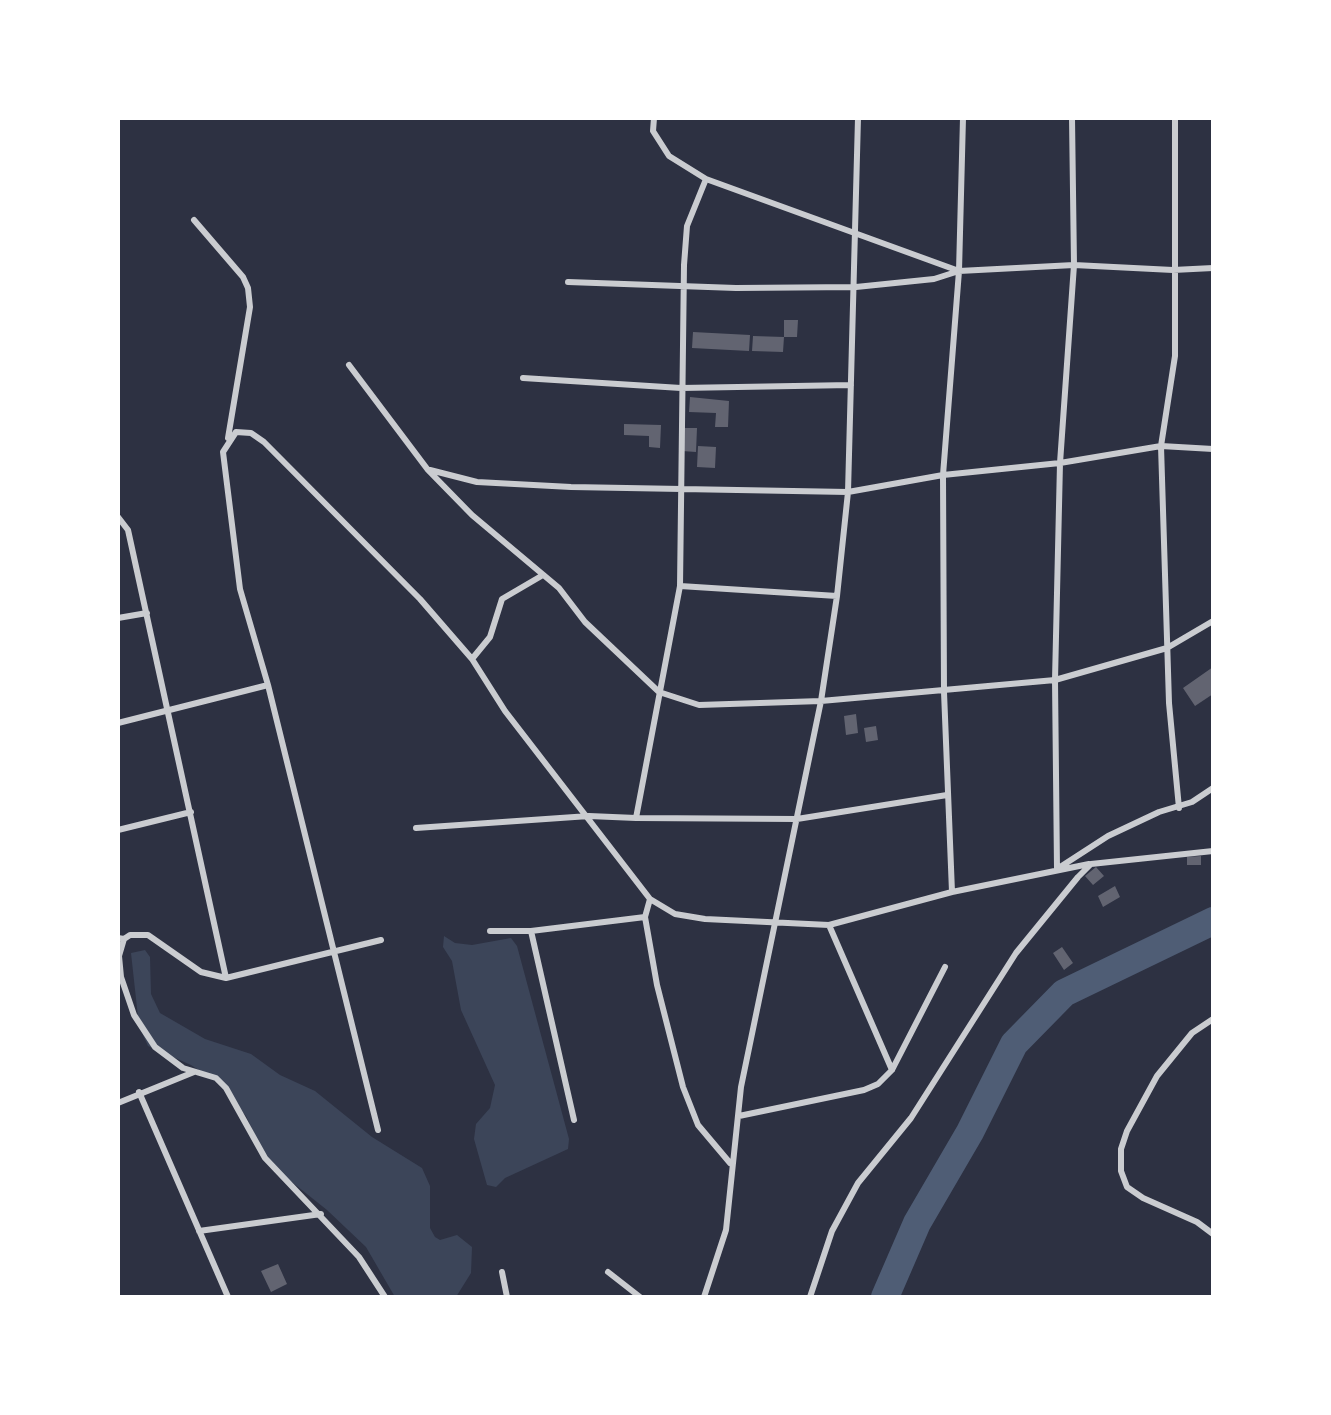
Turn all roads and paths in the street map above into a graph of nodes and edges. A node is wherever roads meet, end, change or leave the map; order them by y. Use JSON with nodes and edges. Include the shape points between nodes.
{"nodes":[{"id":1,"x":654,"y":118,"type":"edge"},
{"id":2,"x":858,"y":118,"type":"edge"},
{"id":3,"x":963,"y":118,"type":"edge"},
{"id":4,"x":1072,"y":118,"type":"edge"},
{"id":5,"x":1175,"y":118,"type":"edge"},
{"id":6,"x":706,"y":179,"type":"junction"},
{"id":7,"x":194,"y":220,"type":"dead end"},
{"id":8,"x":856,"y":234,"type":"junction"},
{"id":9,"x":1074,"y":265,"type":"junction"},
{"id":10,"x":1213,"y":268,"type":"edge"},
{"id":11,"x":1173,"y":270,"type":"junction"},
{"id":12,"x":959,"y":271,"type":"junction"},
{"id":13,"x":568,"y":282,"type":"dead end"},
{"id":14,"x":684,"y":284,"type":"junction"},
{"id":15,"x":856,"y":287,"type":"junction"},
{"id":16,"x":349,"y":365,"type":"dead end"},
{"id":17,"x":523,"y":378,"type":"dead end"},
{"id":18,"x":851,"y":385,"type":"junction"},
{"id":19,"x":681,"y":388,"type":"junction"},
{"id":20,"x":228,"y":438,"type":"junction"},
{"id":21,"x":1161,"y":446,"type":"junction"},
{"id":22,"x":1213,"y":449,"type":"edge"},
{"id":23,"x":1060,"y":463,"type":"junction"},
{"id":24,"x":428,"y":470,"type":"junction"},
{"id":25,"x":943,"y":475,"type":"junction"},
{"id":26,"x":679,"y":487,"type":"junction"},
{"id":27,"x":848,"y":492,"type":"junction"},
{"id":28,"x":118,"y":517,"type":"edge"},
{"id":29,"x":543,"y":575,"type":"junction"},
{"id":30,"x":680,"y":586,"type":"junction"},
{"id":31,"x":837,"y":596,"type":"junction"},
{"id":32,"x":147,"y":613,"type":"junction"},
{"id":33,"x":118,"y":618,"type":"edge"},
{"id":34,"x":1213,"y":621,"type":"edge"},
{"id":35,"x":1167,"y":648,"type":"junction"},
{"id":36,"x":472,"y":659,"type":"junction"},
{"id":37,"x":1055,"y":680,"type":"junction"},
{"id":38,"x":268,"y":685,"type":"junction"},
{"id":39,"x":659,"y":692,"type":"junction"},
{"id":40,"x":944,"y":692,"type":"junction"},
{"id":41,"x":821,"y":701,"type":"junction"},
{"id":42,"x":169,"y":711,"type":"junction"},
{"id":43,"x":118,"y":723,"type":"edge"},
{"id":44,"x":1213,"y":788,"type":"edge"},
{"id":45,"x":947,"y":795,"type":"junction"},
{"id":46,"x":1179,"y":808,"type":"junction"},
{"id":47,"x":191,"y":812,"type":"junction"},
{"id":48,"x":589,"y":816,"type":"junction"},
{"id":49,"x":636,"y":818,"type":"junction"},
{"id":50,"x":797,"y":819,"type":"junction"},
{"id":51,"x":416,"y":828,"type":"dead end"},
{"id":52,"x":118,"y":830,"type":"edge"},
{"id":53,"x":1213,"y":851,"type":"edge"},
{"id":54,"x":1091,"y":864,"type":"junction"},
{"id":55,"x":1057,"y":869,"type":"junction"},
{"id":56,"x":952,"y":892,"type":"junction"},
{"id":57,"x":650,"y":899,"type":"junction"},
{"id":58,"x":645,"y":917,"type":"junction"},
{"id":59,"x":775,"y":923,"type":"junction"},
{"id":60,"x":829,"y":925,"type":"junction"},
{"id":61,"x":490,"y":931,"type":"dead end"},
{"id":62,"x":531,"y":931,"type":"junction"},
{"id":63,"x":121,"y":939,"type":"edge"},
{"id":64,"x":381,"y":940,"type":"dead end"},
{"id":65,"x":332,"y":951,"type":"junction"},
{"id":66,"x":118,"y":956,"type":"edge"},
{"id":67,"x":945,"y":967,"type":"dead end"},
{"id":68,"x":226,"y":978,"type":"junction"},
{"id":69,"x":1213,"y":1019,"type":"edge"},
{"id":70,"x":892,"y":1070,"type":"junction"},
{"id":71,"x":194,"y":1072,"type":"junction"},
{"id":72,"x":139,"y":1092,"type":"junction"},
{"id":73,"x":118,"y":1103,"type":"edge"},
{"id":74,"x":739,"y":1116,"type":"junction"},
{"id":75,"x":574,"y":1120,"type":"dead end"},
{"id":76,"x":378,"y":1130,"type":"dead end"},
{"id":77,"x":730,"y":1163,"type":"junction"},
{"id":78,"x":321,"y":1214,"type":"junction"},
{"id":79,"x":199,"y":1231,"type":"junction"},
{"id":80,"x":1213,"y":1234,"type":"edge"},
{"id":81,"x":502,"y":1272,"type":"dead end"},
{"id":82,"x":608,"y":1272,"type":"dead end"},
{"id":83,"x":228,"y":1297,"type":"edge"},
{"id":84,"x":385,"y":1297,"type":"edge"},
{"id":85,"x":507,"y":1297,"type":"edge"},
{"id":86,"x":640,"y":1297,"type":"edge"},
{"id":87,"x":704,"y":1297,"type":"edge"},
{"id":88,"x":810,"y":1297,"type":"edge"}],
"edges":[{"from":1,"to":6,"type":"street","via":[[653,131],[669,156]]},
{"from":2,"to":8,"type":"street"},
{"from":3,"to":12,"type":"street"},
{"from":4,"to":9,"type":"street"},
{"from":5,"to":11,"type":"street"},
{"from":6,"to":8,"type":"street"},
{"from":6,"to":14,"type":"street","via":[[687,226]]},
{"from":7,"to":20,"type":"street","via":[[248,288],[250,307]]},
{"from":8,"to":12,"type":"street"},
{"from":8,"to":15,"type":"street"},
{"from":9,"to":11,"type":"street"},
{"from":9,"to":12,"type":"street"},
{"from":9,"to":23,"type":"street"},
{"from":10,"to":11,"type":"street"},
{"from":11,"to":21,"type":"street","via":[[1175,356]]},
{"from":12,"to":15,"type":"street","via":[[934,279]]},
{"from":12,"to":25,"type":"street"},
{"from":13,"to":14,"type":"street"},
{"from":14,"to":15,"type":"street"},
{"from":14,"to":19,"type":"street"},
{"from":15,"to":18,"type":"street"},
{"from":16,"to":24,"type":"street"},
{"from":17,"to":19,"type":"street"},
{"from":18,"to":19,"type":"street"},
{"from":18,"to":27,"type":"street"},
{"from":19,"to":26,"type":"street"},
{"from":20,"to":36,"type":"street","via":[[236,432],[251,433],[264,442],[350,525]]},
{"from":20,"to":38,"type":"street","via":[[223,452],[240,589]]},
{"from":21,"to":22,"type":"street"},
{"from":21,"to":23,"type":"street"},
{"from":21,"to":35,"type":"street"},
{"from":23,"to":25,"type":"street"},
{"from":23,"to":37,"type":"street"},
{"from":24,"to":26,"type":"street","via":[[477,482]]},
{"from":24,"to":29,"type":"street"},
{"from":25,"to":27,"type":"street"},
{"from":25,"to":40,"type":"street"},
{"from":26,"to":27,"type":"street"},
{"from":26,"to":30,"type":"street"},
{"from":27,"to":31,"type":"street"},
{"from":28,"to":32,"type":"street","via":[[128,530]]},
{"from":29,"to":36,"type":"street","via":[[502,599],[490,637]]},
{"from":29,"to":39,"type":"street"},
{"from":30,"to":31,"type":"street"},
{"from":30,"to":39,"type":"street"},
{"from":31,"to":41,"type":"street"},
{"from":32,"to":33,"type":"street"},
{"from":32,"to":42,"type":"street"},
{"from":34,"to":35,"type":"street"},
{"from":35,"to":37,"type":"street"},
{"from":35,"to":46,"type":"street"},
{"from":36,"to":48,"type":"street","via":[[505,711]]},
{"from":37,"to":40,"type":"street"},
{"from":37,"to":55,"type":"street"},
{"from":38,"to":42,"type":"street"},
{"from":38,"to":65,"type":"street"},
{"from":39,"to":41,"type":"street","via":[[699,705]]},
{"from":39,"to":49,"type":"street"},
{"from":40,"to":41,"type":"street"},
{"from":40,"to":45,"type":"street"},
{"from":41,"to":50,"type":"street"},
{"from":42,"to":43,"type":"street"},
{"from":42,"to":47,"type":"street"},
{"from":44,"to":46,"type":"street"},
{"from":45,"to":50,"type":"street"},
{"from":45,"to":56,"type":"street"},
{"from":46,"to":55,"type":"street","via":[[1108,836]]},
{"from":47,"to":52,"type":"street"},
{"from":47,"to":68,"type":"street"},
{"from":48,"to":49,"type":"street"},
{"from":48,"to":51,"type":"street"},
{"from":48,"to":57,"type":"street"},
{"from":49,"to":50,"type":"street"},
{"from":50,"to":59,"type":"street"},
{"from":53,"to":54,"type":"street"},
{"from":54,"to":55,"type":"street"},
{"from":54,"to":88,"type":"street","via":[[1016,953],[911,1118],[858,1183],[832,1231]]},
{"from":55,"to":56,"type":"street"},
{"from":56,"to":60,"type":"street"},
{"from":57,"to":58,"type":"street"},
{"from":57,"to":59,"type":"street","via":[[675,914]]},
{"from":58,"to":62,"type":"street"},
{"from":58,"to":77,"type":"street","via":[[683,1087],[698,1125]]},
{"from":59,"to":60,"type":"street"},
{"from":59,"to":74,"type":"street"},
{"from":60,"to":70,"type":"street"},
{"from":61,"to":62,"type":"street"},
{"from":62,"to":75,"type":"street"},
{"from":63,"to":66,"type":"street"},
{"from":63,"to":68,"type":"street","via":[[148,935],[201,972]]},
{"from":64,"to":65,"type":"street"},
{"from":65,"to":68,"type":"street"},
{"from":65,"to":76,"type":"street"},
{"from":66,"to":71,"type":"street","via":[[134,1015],[145,1033],[166,1057]]},
{"from":67,"to":70,"type":"street"},
{"from":69,"to":80,"type":"street","via":[[1192,1033],[1157,1076],[1127,1131],[1121,1171],[1127,1187],[1143,1198]]},
{"from":70,"to":74,"type":"street","via":[[864,1090]]},
{"from":71,"to":72,"type":"street"},
{"from":71,"to":78,"type":"street","via":[[216,1078],[226,1088],[265,1158]]},
{"from":72,"to":73,"type":"street"},
{"from":72,"to":79,"type":"street"},
{"from":74,"to":77,"type":"street"},
{"from":77,"to":87,"type":"street","via":[[726,1230]]},
{"from":78,"to":79,"type":"street"},
{"from":78,"to":84,"type":"street"},
{"from":79,"to":83,"type":"street"},
{"from":81,"to":85,"type":"street"},
{"from":82,"to":86,"type":"street"}]}
